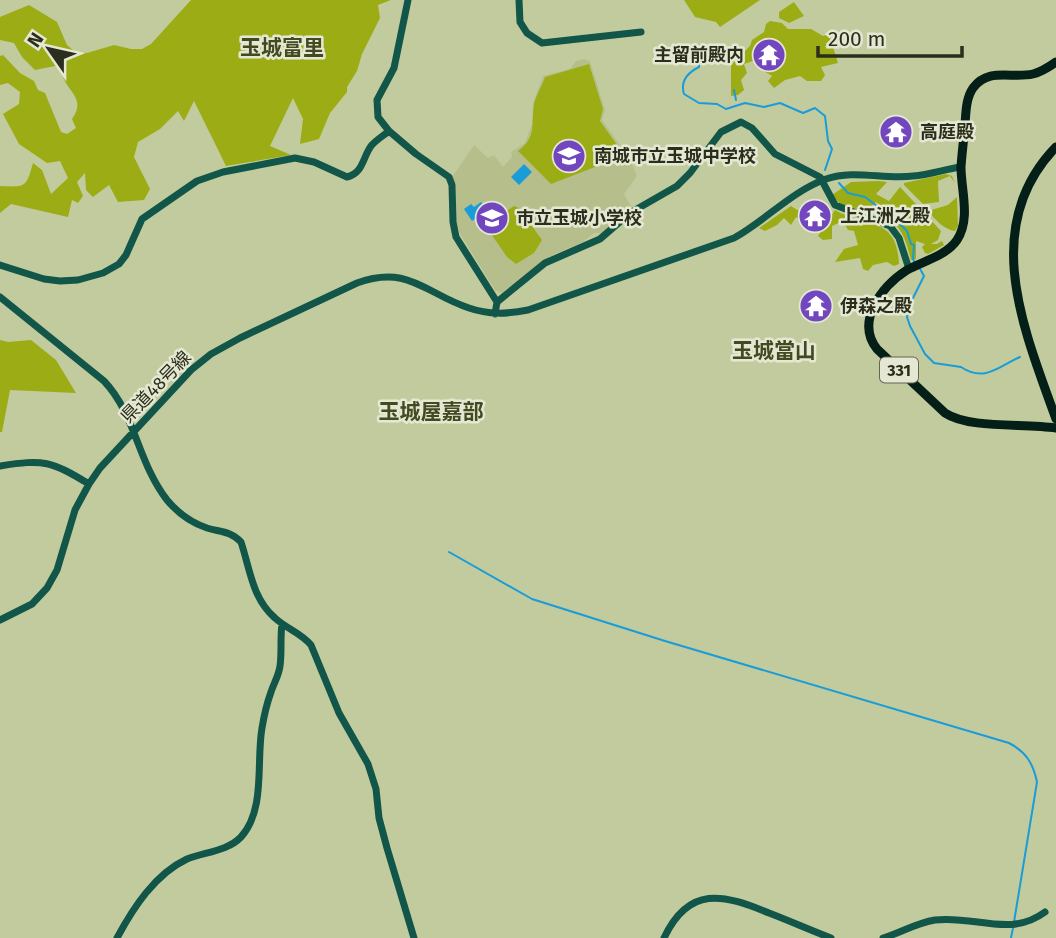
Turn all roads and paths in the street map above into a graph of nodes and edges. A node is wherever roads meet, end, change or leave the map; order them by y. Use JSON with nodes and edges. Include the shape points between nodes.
{"nodes":[{"id":1,"x":408,"y":0,"type":"edge"},
{"id":2,"x":519,"y":0,"type":"edge"},
{"id":3,"x":641,"y":32,"type":"dead end"},
{"id":4,"x":1056,"y":62,"type":"edge"},
{"id":5,"x":389,"y":131,"type":"junction"},
{"id":6,"x":1056,"y":147,"type":"edge"},
{"id":7,"x":961,"y":167,"type":"junction"},
{"id":8,"x":822,"y":181,"type":"junction"},
{"id":9,"x":0,"y":265,"type":"edge"},
{"id":10,"x":914,"y":267,"type":"junction"},
{"id":11,"x":0,"y":297,"type":"edge"},
{"id":12,"x":497,"y":302,"type":"junction"},
{"id":13,"x":495,"y":314,"type":"junction"},
{"id":14,"x":1056,"y":419,"type":"edge"},
{"id":15,"x":1056,"y":428,"type":"edge"},
{"id":16,"x":133,"y":433,"type":"junction"},
{"id":17,"x":0,"y":466,"type":"edge"},
{"id":18,"x":89,"y":484,"type":"junction"},
{"id":19,"x":0,"y":620,"type":"edge"},
{"id":20,"x":282,"y":624,"type":"junction"},
{"id":21,"x":1045,"y":912,"type":"dead end"},
{"id":22,"x":117,"y":938,"type":"edge"},
{"id":23,"x":414,"y":938,"type":"edge"},
{"id":24,"x":664,"y":938,"type":"edge"},
{"id":25,"x":831,"y":938,"type":"edge"},
{"id":26,"x":883,"y":938,"type":"edge"}],
"edges":[{"from":1,"to":5,"type":"street","via":[[394,68],[377,100],[378,117]]},
{"from":2,"to":3,"type":"street","via":[[520,22],[542,43]]},
{"from":4,"to":7,"type":"highway","number":"331","via":[[1034,74],[995,74],[976,85],[966,108]]},
{"from":5,"to":9,"type":"street","via":[[351,176],[295,158],[197,181],[142,219],[127,255],[103,273],[60,281]]},
{"from":5,"to":12,"type":"street","via":[[449,177],[456,237]]},
{"from":6,"to":14,"type":"highway","via":[[1025,191],[1013,244],[1021,314]]},
{"from":7,"to":8,"type":"street","name":"県道48号線","via":[[914,176]]},
{"from":7,"to":10,"type":"highway","number":"331","via":[[964,217],[960,235],[947,249]]},
{"from":8,"to":10,"type":"street","via":[[835,205],[893,229]]},
{"from":8,"to":12,"type":"street","via":[[775,154],[745,123],[737,123],[721,132],[677,186],[630,213],[600,239],[545,262]]},
{"from":8,"to":13,"type":"street","name":"県道48号線","via":[[721,243],[527,310]]},
{"from":10,"to":15,"type":"highway","number":"331","via":[[886,290],[871,311],[868,330],[877,349],[957,420]]},
{"from":11,"to":16,"type":"street","via":[[104,381],[117,395]]},
{"from":12,"to":13,"type":"street"},
{"from":13,"to":16,"type":"street","name":"県道48号線","via":[[467,308],[400,278],[363,281],[211,354]]},
{"from":16,"to":18,"type":"street","name":"県道48号線"},
{"from":16,"to":20,"type":"street","via":[[152,479],[175,509],[195,523],[233,534],[241,542],[261,602]]},
{"from":17,"to":18,"type":"street","via":[[47,462]]},
{"from":18,"to":19,"type":"street","name":"県道48号線","via":[[75,510],[53,580],[32,604]]},
{"from":20,"to":22,"type":"street","via":[[280,667],[261,731],[255,809],[245,831],[230,844],[185,860],[162,875]]},
{"from":20,"to":23,"type":"street","via":[[311,645],[368,764]]},
{"from":21,"to":26,"type":"street","via":[[1020,926],[937,920]]},
{"from":24,"to":25,"type":"street","via":[[690,904],[723,897]]}]}
